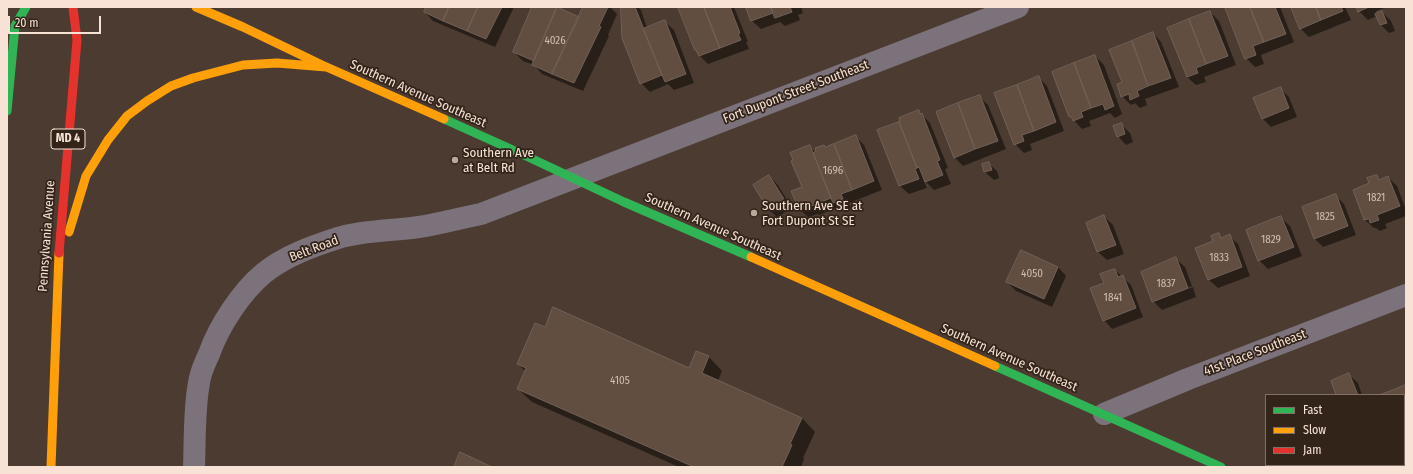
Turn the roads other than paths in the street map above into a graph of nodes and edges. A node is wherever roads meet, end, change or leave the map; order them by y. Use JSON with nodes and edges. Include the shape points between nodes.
{"nodes":[{"id":1,"x":26,"y":7,"type":"edge"},
{"id":2,"x":73,"y":7,"type":"edge"},
{"id":3,"x":196,"y":7,"type":"edge"},
{"id":4,"x":1018,"y":7,"type":"edge"},
{"id":5,"x":326,"y":68,"type":"junction"},
{"id":6,"x":7,"y":111,"type":"edge"},
{"id":7,"x":573,"y":178,"type":"junction"},
{"id":8,"x":57,"y":271,"type":"junction"},
{"id":9,"x":1406,"y":295,"type":"edge"},
{"id":10,"x":1104,"y":414,"type":"junction"},
{"id":11,"x":51,"y":467,"type":"edge"},
{"id":12,"x":194,"y":467,"type":"edge"},
{"id":13,"x":1221,"y":467,"type":"edge"}],
"edges":[{"from":1,"to":6,"type":"main road","via":[[14,26]]},
{"from":2,"to":8,"type":"main road","name":"Pennsylvania Avenue","number":"MD 4","via":[[77,40]]},
{"from":3,"to":5,"type":"main road","name":"Southern Avenue Southeast"},
{"from":4,"to":7,"type":"street","name":"Fort Dupont Street Southeast"},
{"from":5,"to":7,"type":"main road","name":"Southern Avenue Southeast"},
{"from":5,"to":8,"type":"main road","via":[[277,63],[215,72],[171,86],[132,112],[108,140],[86,176]]},
{"from":7,"to":10,"type":"main road","name":"Southern Avenue Southeast"},
{"from":7,"to":12,"type":"street","name":"Belt Road","via":[[481,214],[419,227],[372,231],[339,238],[306,250],[264,273],[229,313],[213,343],[201,375]]},
{"from":8,"to":11,"type":"main road","name":"Pennsylvania Avenue","number":"MD 4"},
{"from":9,"to":10,"type":"street","name":"41st Place Southeast"},
{"from":10,"to":13,"type":"main road","name":"Southern Avenue Southeast"}]}
